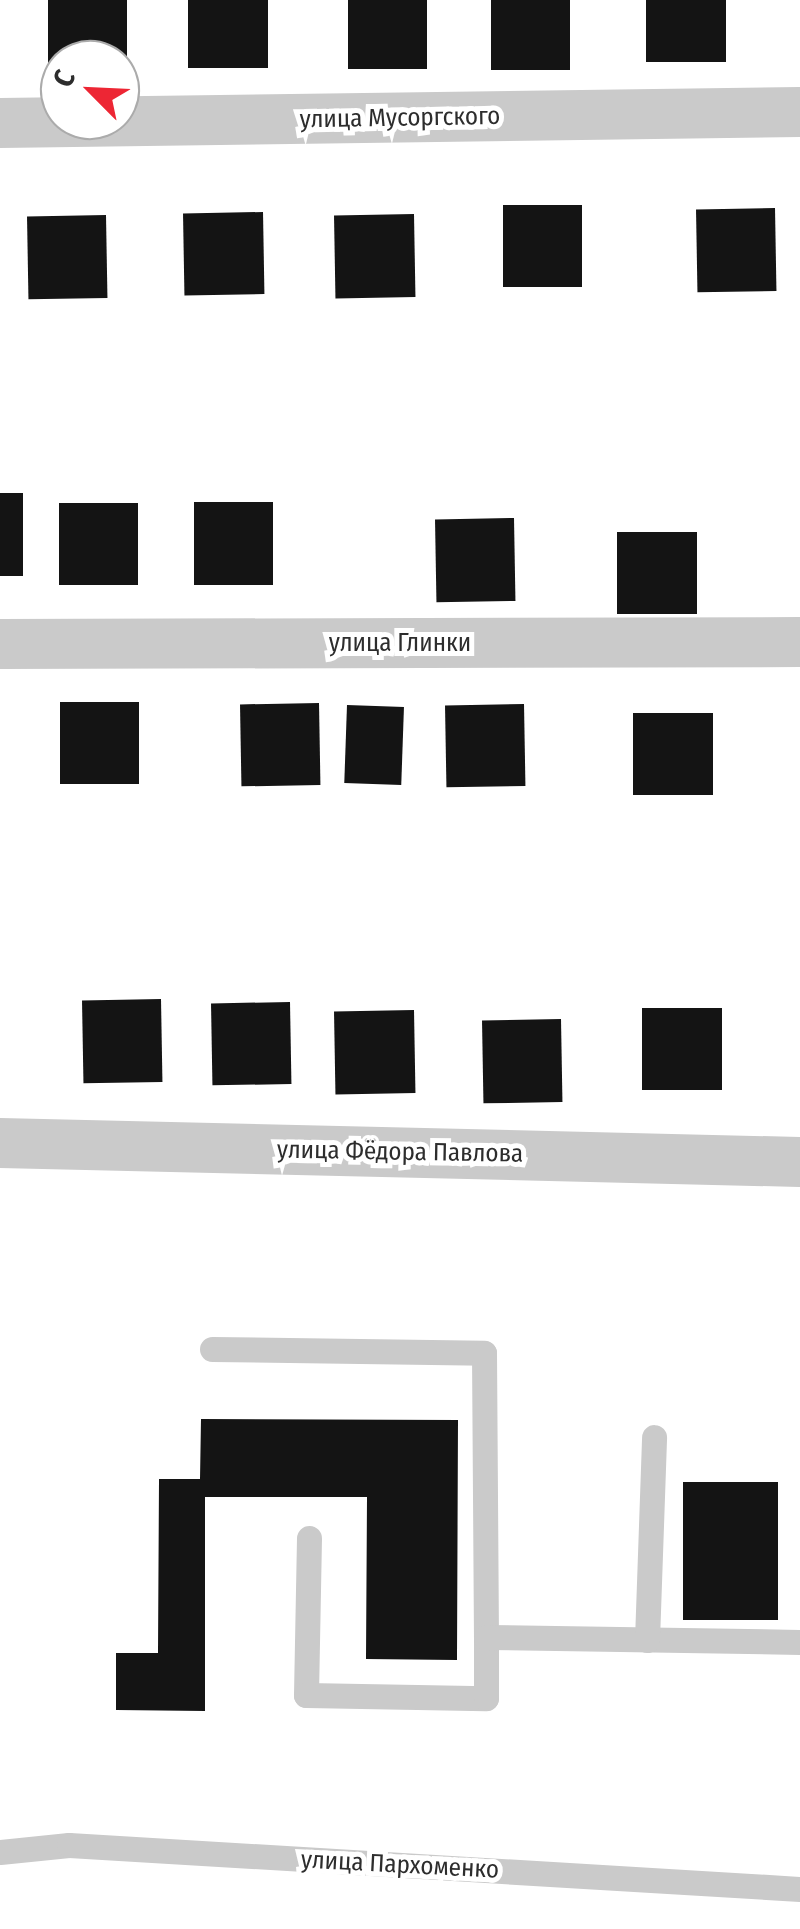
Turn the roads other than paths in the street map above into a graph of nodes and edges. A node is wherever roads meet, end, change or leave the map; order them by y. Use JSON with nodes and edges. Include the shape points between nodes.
{"nodes":[{"id":1,"x":800,"y":112,"type":"edge"},
{"id":2,"x":0,"y":123,"type":"edge"},
{"id":3,"x":800,"y":642,"type":"edge"},
{"id":4,"x":0,"y":644,"type":"edge"},
{"id":5,"x":0,"y":1143,"type":"edge"},
{"id":6,"x":800,"y":1162,"type":"edge"},
{"id":7,"x":212,"y":1348,"type":"dead end"},
{"id":8,"x":654,"y":1436,"type":"dead end"},
{"id":9,"x":308,"y":1538,"type":"dead end"},
{"id":10,"x":486,"y":1637,"type":"junction"},
{"id":11,"x":647,"y":1640,"type":"junction"},
{"id":12,"x":800,"y":1642,"type":"edge"},
{"id":13,"x":0,"y":1852,"type":"edge"},
{"id":14,"x":800,"y":1888,"type":"edge"}],
"edges":[{"from":1,"to":2,"type":"street","name":"улица Мусоргского"},
{"from":3,"to":4,"type":"street","name":"улица Глинки"},
{"from":5,"to":6,"type":"street","name":"улица Фёдора Павлова"},
{"from":7,"to":10,"type":"lane","via":[[484,1353]]},
{"from":8,"to":11,"type":"lane"},
{"from":9,"to":10,"type":"lane","via":[[306,1695],[486,1698]]},
{"from":10,"to":11,"type":"lane"},
{"from":11,"to":12,"type":"lane"},
{"from":13,"to":14,"type":"lane","name":"улица Пархоменко","via":[[69,1846]]}]}
